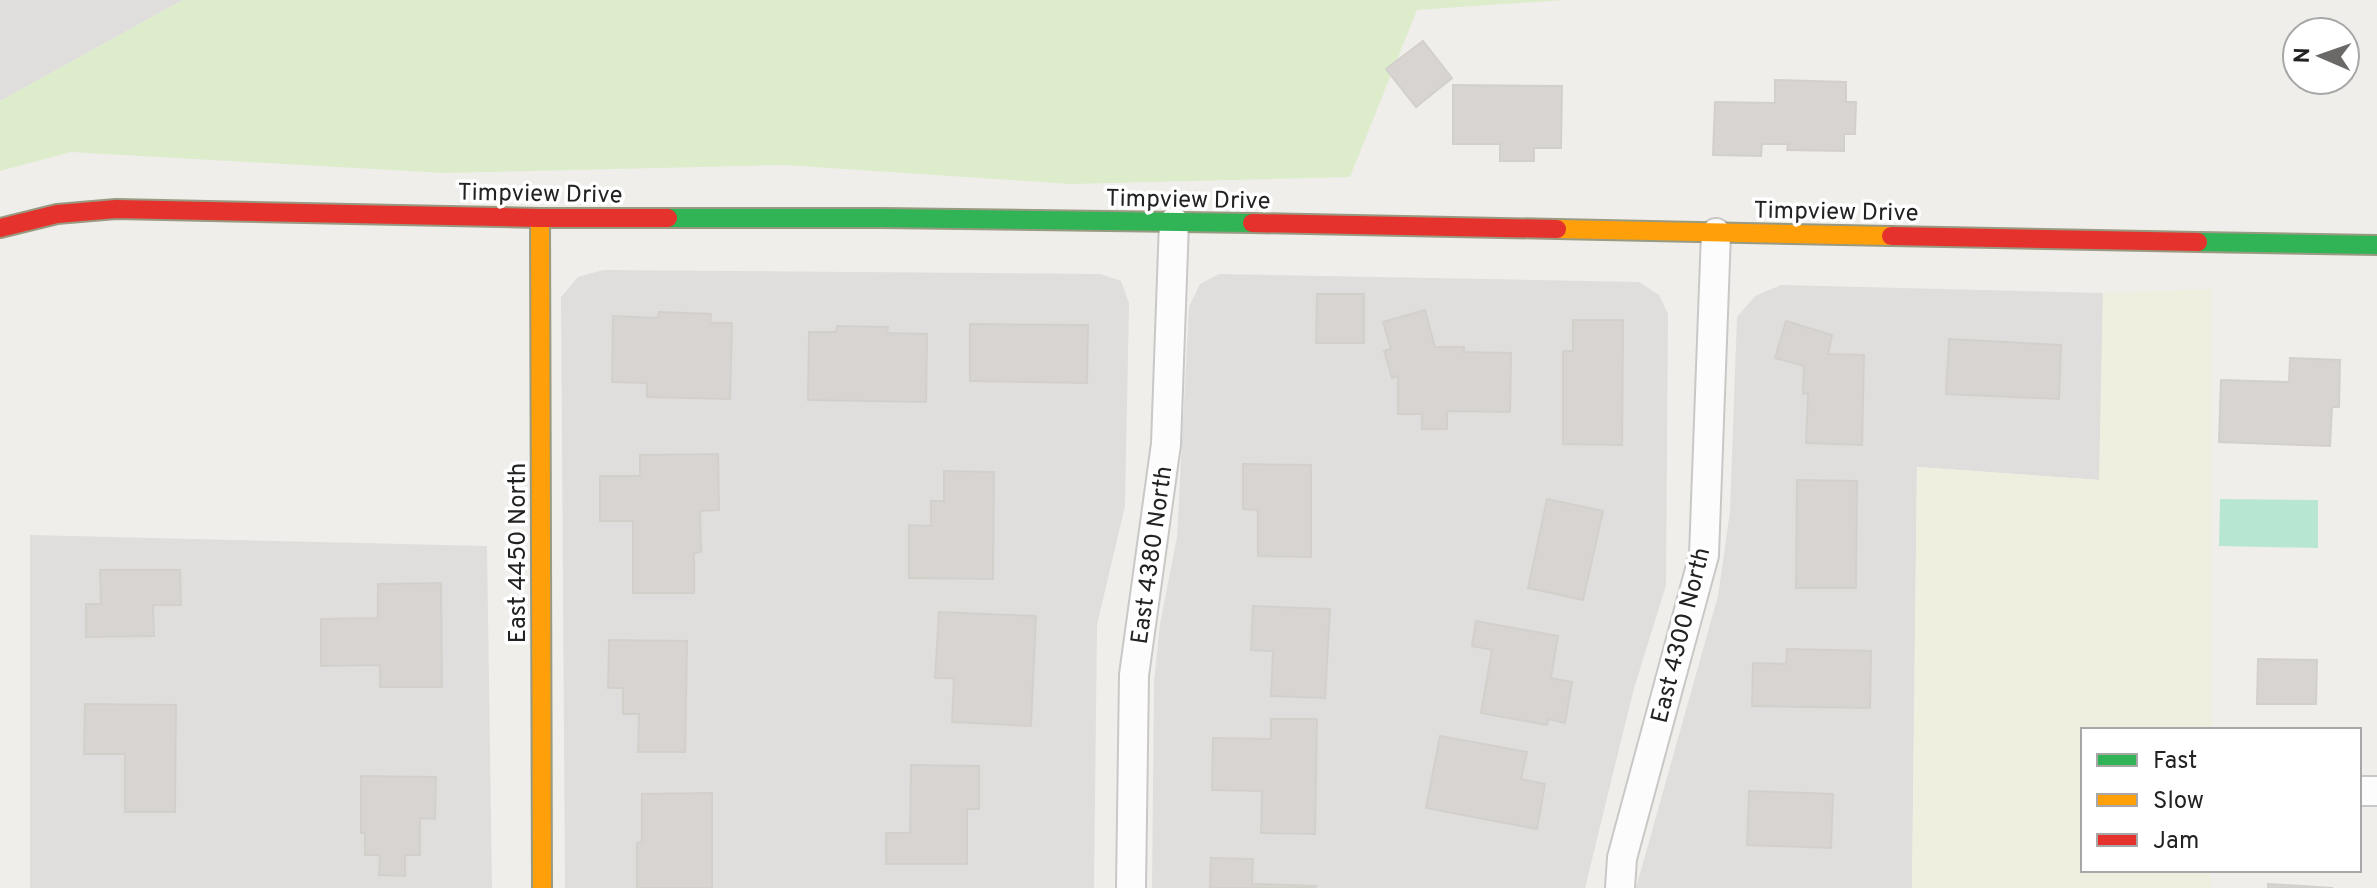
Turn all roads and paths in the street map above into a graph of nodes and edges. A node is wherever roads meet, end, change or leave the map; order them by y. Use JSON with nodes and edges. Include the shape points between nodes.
{"nodes":[{"id":1,"x":540,"y":218,"type":"junction"},
{"id":2,"x":1174,"y":222,"type":"junction"},
{"id":3,"x":0,"y":228,"type":"edge"},
{"id":4,"x":1716,"y":233,"type":"junction"},
{"id":5,"x":2377,"y":245,"type":"edge"},
{"id":6,"x":542,"y":888,"type":"edge"},
{"id":7,"x":1131,"y":888,"type":"edge"},
{"id":8,"x":1620,"y":888,"type":"edge"}],
"edges":[{"from":1,"to":2,"type":"street","name":"Timpview Drive"},
{"from":1,"to":3,"type":"street","name":"Timpview Drive","via":[[74,210]]},
{"from":1,"to":6,"type":"street","name":"East 4450 North"},
{"from":2,"to":4,"type":"street","name":"Timpview Drive"},
{"from":2,"to":7,"type":"street","name":"East 4380 North","via":[[1166,444],[1134,675]]},
{"from":4,"to":5,"type":"street","name":"Timpview Drive"},
{"from":4,"to":8,"type":"street","name":"East 4300 North","via":[[1704,555],[1622,858]]}]}
